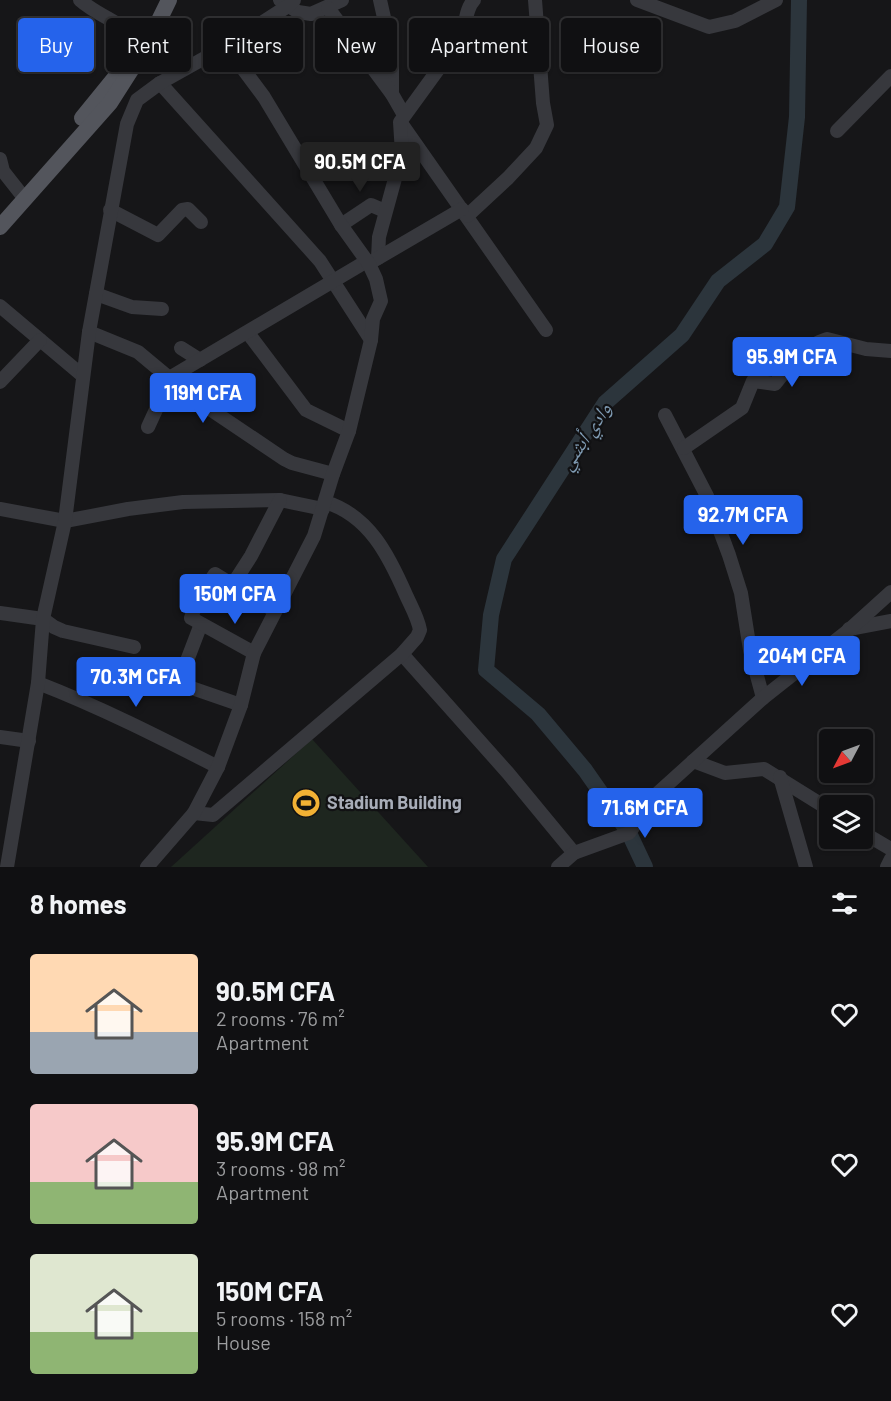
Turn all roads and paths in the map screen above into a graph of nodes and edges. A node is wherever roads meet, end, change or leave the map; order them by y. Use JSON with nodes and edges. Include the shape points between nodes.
{"nodes":[{"id":1,"x":80,"y":0,"type":"edge"},
{"id":2,"x":157,"y":0,"type":"edge"},
{"id":3,"x":169,"y":0,"type":"edge"},
{"id":4,"x":342,"y":0,"type":"edge"},
{"id":5,"x":380,"y":0,"type":"edge"},
{"id":6,"x":535,"y":0,"type":"edge"},
{"id":7,"x":637,"y":0,"type":"edge"},
{"id":8,"x":776,"y":0,"type":"edge"},
{"id":9,"x":471,"y":1,"type":"edge"},
{"id":10,"x":288,"y":2,"type":"edge"},
{"id":11,"x":328,"y":8,"type":"junction"},
{"id":12,"x":108,"y":18,"type":"edge"},
{"id":13,"x":148,"y":18,"type":"edge"},
{"id":14,"x":265,"y":18,"type":"edge"},
{"id":15,"x":203,"y":59,"type":"edge"},
{"id":16,"x":123,"y":72,"type":"edge"},
{"id":17,"x":245,"y":72,"type":"edge"},
{"id":18,"x":891,"y":76,"type":"edge"},
{"id":19,"x":119,"y":81,"type":"junction"},
{"id":20,"x":160,"y":83,"type":"junction"},
{"id":21,"x":392,"y":94,"type":"junction"},
{"id":22,"x":137,"y":100,"type":"junction"},
{"id":23,"x":402,"y":118,"type":"junction"},
{"id":24,"x":837,"y":131,"type":"dead end"},
{"id":25,"x":0,"y":159,"type":"edge"},
{"id":26,"x":21,"y":196,"type":"junction"},
{"id":27,"x":110,"y":210,"type":"junction"},
{"id":28,"x":385,"y":211,"type":"junction"},
{"id":29,"x":0,"y":212,"type":"edge"},
{"id":30,"x":464,"y":213,"type":"junction"},
{"id":31,"x":201,"y":222,"type":"dead end"},
{"id":32,"x":341,"y":225,"type":"junction"},
{"id":33,"x":0,"y":227,"type":"edge"},
{"id":34,"x":371,"y":261,"type":"junction"},
{"id":35,"x":333,"y":280,"type":"junction"},
{"id":36,"x":96,"y":294,"type":"junction"},
{"id":37,"x":0,"y":306,"type":"edge"},
{"id":38,"x":162,"y":309,"type":"dead end"},
{"id":39,"x":546,"y":330,"type":"dead end"},
{"id":40,"x":88,"y":332,"type":"junction"},
{"id":41,"x":248,"y":333,"type":"junction"},
{"id":42,"x":40,"y":340,"type":"junction"},
{"id":43,"x":371,"y":340,"type":"junction"},
{"id":44,"x":181,"y":348,"type":"dead end"},
{"id":45,"x":891,"y":351,"type":"edge"},
{"id":46,"x":200,"y":360,"type":"junction"},
{"id":47,"x":83,"y":376,"type":"junction"},
{"id":48,"x":171,"y":377,"type":"junction"},
{"id":49,"x":0,"y":382,"type":"edge"},
{"id":50,"x":665,"y":415,"type":"dead end"},
{"id":51,"x":148,"y":426,"type":"dead end"},
{"id":52,"x":350,"y":431,"type":"junction"},
{"id":53,"x":684,"y":448,"type":"junction"},
{"id":54,"x":333,"y":474,"type":"junction"},
{"id":55,"x":280,"y":500,"type":"junction"},
{"id":56,"x":324,"y":506,"type":"junction"},
{"id":57,"x":0,"y":510,"type":"edge"},
{"id":58,"x":65,"y":521,"type":"junction"},
{"id":59,"x":233,"y":584,"type":"junction"},
{"id":60,"x":891,"y":592,"type":"edge"},
{"id":61,"x":275,"y":611,"type":"junction"},
{"id":62,"x":0,"y":612,"type":"edge"},
{"id":63,"x":43,"y":619,"type":"junction"},
{"id":64,"x":891,"y":621,"type":"edge"},
{"id":65,"x":201,"y":624,"type":"junction"},
{"id":66,"x":849,"y":630,"type":"junction"},
{"id":67,"x":134,"y":647,"type":"dead end"},
{"id":68,"x":254,"y":653,"type":"junction"},
{"id":69,"x":402,"y":654,"type":"junction"},
{"id":70,"x":38,"y":683,"type":"junction"},
{"id":71,"x":763,"y":698,"type":"junction"},
{"id":72,"x":241,"y":705,"type":"junction"},
{"id":73,"x":0,"y":737,"type":"edge"},
{"id":74,"x":28,"y":741,"type":"junction"},
{"id":75,"x":693,"y":761,"type":"junction"},
{"id":76,"x":218,"y":767,"type":"junction"},
{"id":77,"x":780,"y":777,"type":"junction"},
{"id":78,"x":819,"y":803,"type":"edge"},
{"id":79,"x":194,"y":813,"type":"junction"},
{"id":80,"x":873,"y":838,"type":"edge"},
{"id":81,"x":891,"y":849,"type":"edge"},
{"id":82,"x":574,"y":853,"type":"junction"},
{"id":83,"x":891,"y":860,"type":"edge"},
{"id":84,"x":7,"y":867,"type":"edge"},
{"id":85,"x":147,"y":867,"type":"edge"},
{"id":86,"x":558,"y":867,"type":"edge"},
{"id":87,"x":806,"y":867,"type":"edge"},
{"id":88,"x":887,"y":867,"type":"edge"}],
"edges":[{"from":1,"to":12,"type":"street"},
{"from":2,"to":13,"type":"main road"},
{"from":3,"to":19,"type":"main road","via":[[147,45]]},
{"from":4,"to":11,"type":"street"},
{"from":5,"to":21,"type":"street","via":[[392,53]]},
{"from":6,"to":30,"type":"street","via":[[547,125],[536,148],[508,178]]},
{"from":7,"to":8,"type":"street","via":[[709,27],[735,21]]},
{"from":9,"to":23,"type":"street","via":[[461,38]]},
{"from":10,"to":11,"type":"street","via":[[298,12],[311,14]]},
{"from":10,"to":14,"type":"street"},
{"from":11,"to":21,"type":"street"},
{"from":15,"to":20,"type":"street"},
{"from":16,"to":19,"type":"main road"},
{"from":17,"to":32,"type":"street"},
{"from":18,"to":24,"type":"street"},
{"from":19,"to":22,"type":"street"},
{"from":19,"to":26,"type":"main road"},
{"from":20,"to":22,"type":"street"},
{"from":20,"to":35,"type":"street","via":[[315,254]]},
{"from":21,"to":23,"type":"street"},
{"from":22,"to":27,"type":"street","via":[[127,124]]},
{"from":23,"to":28,"type":"street","via":[[402,153]]},
{"from":23,"to":30,"type":"street"},
{"from":25,"to":26,"type":"street","via":[[3,171]]},
{"from":26,"to":29,"type":"main road"},
{"from":26,"to":33,"type":"main road"},
{"from":27,"to":31,"type":"street","via":[[158,235],[182,210],[188,209]]},
{"from":27,"to":36,"type":"street"},
{"from":28,"to":32,"type":"street","via":[[371,205]]},
{"from":28,"to":34,"type":"street"},
{"from":30,"to":34,"type":"street"},
{"from":30,"to":39,"type":"street"},
{"from":32,"to":34,"type":"street"},
{"from":34,"to":35,"type":"street"},
{"from":34,"to":43,"type":"street","via":[[381,301],[373,319]]},
{"from":35,"to":41,"type":"street"},
{"from":35,"to":43,"type":"street"},
{"from":36,"to":38,"type":"street","via":[[132,306]]},
{"from":36,"to":40,"type":"street"},
{"from":37,"to":42,"type":"street"},
{"from":40,"to":47,"type":"street"},
{"from":40,"to":48,"type":"street","via":[[132,348]]},
{"from":41,"to":46,"type":"street"},
{"from":41,"to":52,"type":"street","via":[[306,410]]},
{"from":42,"to":47,"type":"street"},
{"from":42,"to":49,"type":"street"},
{"from":43,"to":52,"type":"street"},
{"from":44,"to":46,"type":"street"},
{"from":45,"to":53,"type":"street","via":[[827,339],[819,342],[794,360],[775,384],[753,381],[742,408]]},
{"from":46,"to":48,"type":"street"},
{"from":47,"to":58,"type":"street"},
{"from":48,"to":51,"type":"street"},
{"from":48,"to":54,"type":"street","via":[[210,410],[284,459]]},
{"from":50,"to":53,"type":"street"},
{"from":52,"to":54,"type":"street"},
{"from":53,"to":71,"type":"street","via":[[741,593]]},
{"from":54,"to":56,"type":"street"},
{"from":55,"to":56,"type":"street"},
{"from":55,"to":58,"type":"street","via":[[183,502]]},
{"from":55,"to":59,"type":"street"},
{"from":56,"to":61,"type":"street","via":[[309,547]]},
{"from":56,"to":69,"type":"street","via":[[345,509],[357,518],[382,547],[396,572],[420,630]]},
{"from":57,"to":58,"type":"street"},
{"from":58,"to":63,"type":"street"},
{"from":59,"to":61,"type":"street"},
{"from":59,"to":65,"type":"street","via":[[213,575],[191,615]]},
{"from":60,"to":66,"type":"street"},
{"from":61,"to":68,"type":"street"},
{"from":62,"to":63,"type":"street"},
{"from":63,"to":67,"type":"street","via":[[63,631]]},
{"from":63,"to":70,"type":"street"},
{"from":64,"to":66,"type":"street"},
{"from":65,"to":68,"type":"street"},
{"from":65,"to":72,"type":"street","via":[[181,682]]},
{"from":66,"to":71,"type":"street"},
{"from":68,"to":72,"type":"street"},
{"from":69,"to":79,"type":"street","via":[[213,815]]},
{"from":69,"to":82,"type":"street"},
{"from":70,"to":74,"type":"street"},
{"from":70,"to":76,"type":"street","via":[[123,719]]},
{"from":71,"to":75,"type":"street"},
{"from":72,"to":76,"type":"street"},
{"from":73,"to":74,"type":"street"},
{"from":74,"to":84,"type":"street"},
{"from":75,"to":77,"type":"street","via":[[725,773],[764,769]]},
{"from":75,"to":82,"type":"street","via":[[658,793],[629,833]]},
{"from":76,"to":79,"type":"street"},
{"from":77,"to":78,"type":"street"},
{"from":77,"to":87,"type":"street"},
{"from":79,"to":85,"type":"street"},
{"from":80,"to":81,"type":"street"},
{"from":82,"to":86,"type":"street"},
{"from":83,"to":88,"type":"street"}]}
